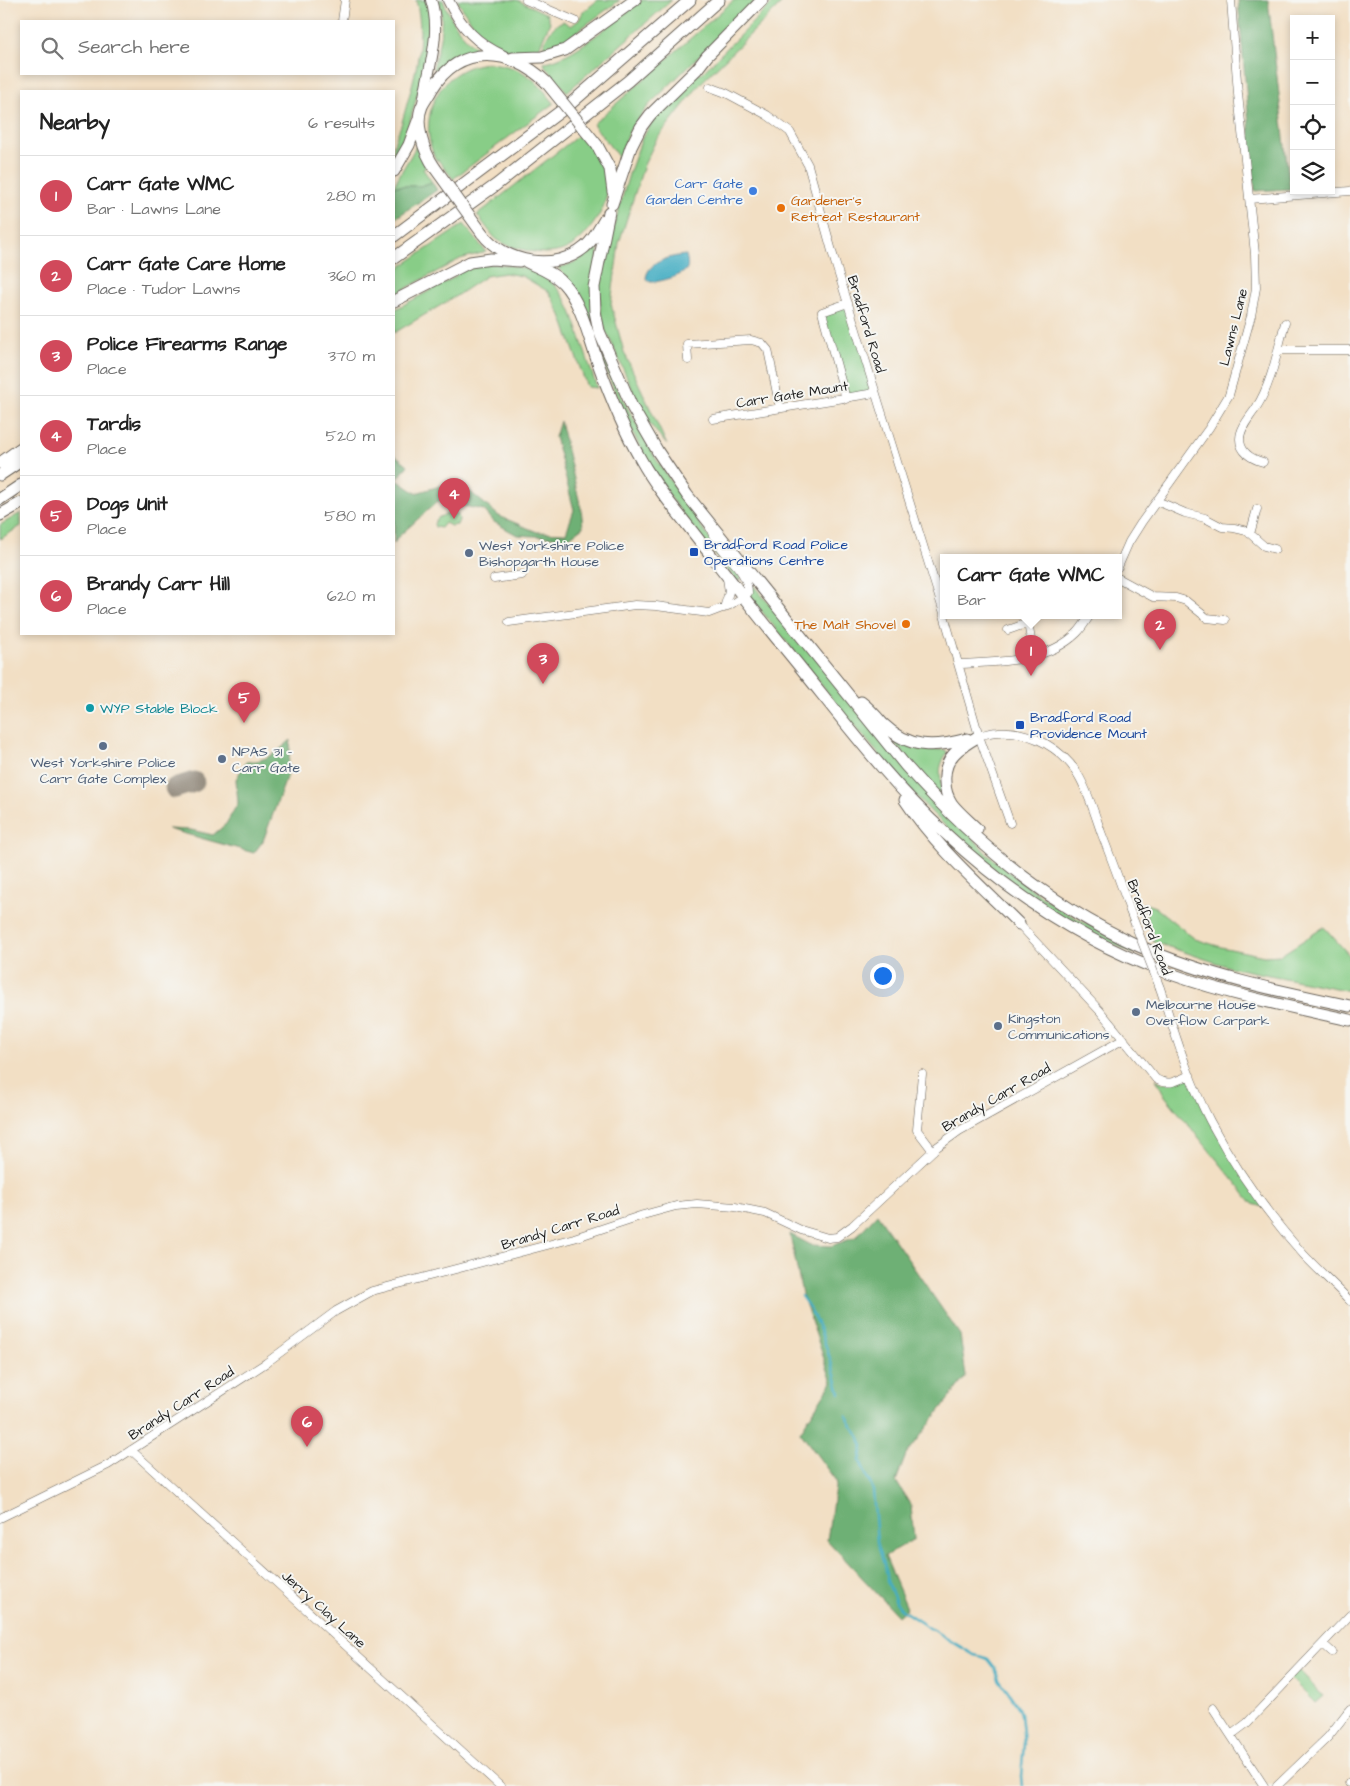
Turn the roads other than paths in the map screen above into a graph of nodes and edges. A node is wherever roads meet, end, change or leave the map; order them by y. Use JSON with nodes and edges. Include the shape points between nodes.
{"nodes":[{"id":1,"x":346,"y":0,"type":"edge"},
{"id":2,"x":431,"y":0,"type":"edge"},
{"id":3,"x":448,"y":0,"type":"edge"},
{"id":4,"x":526,"y":0,"type":"edge"},
{"id":5,"x":635,"y":0,"type":"edge"},
{"id":6,"x":690,"y":0,"type":"edge"},
{"id":7,"x":719,"y":0,"type":"edge"},
{"id":8,"x":762,"y":0,"type":"edge"},
{"id":9,"x":1231,"y":0,"type":"edge"},
{"id":10,"x":559,"y":15,"type":"junction"},
{"id":11,"x":342,"y":20,"type":"edge"},
{"id":12,"x":575,"y":21,"type":"dead end"},
{"id":13,"x":555,"y":23,"type":"dead end"},
{"id":14,"x":507,"y":58,"type":"junction"},
{"id":15,"x":710,"y":87,"type":"dead end"},
{"id":16,"x":422,"y":108,"type":"junction"},
{"id":17,"x":395,"y":169,"type":"edge"},
{"id":18,"x":1350,"y":191,"type":"edge"},
{"id":19,"x":1249,"y":199,"type":"junction"},
{"id":20,"x":610,"y":208,"type":"junction"},
{"id":21,"x":395,"y":235,"type":"edge"},
{"id":22,"x":395,"y":257,"type":"edge"},
{"id":23,"x":527,"y":261,"type":"junction"},
{"id":24,"x":395,"y":300,"type":"edge"},
{"id":25,"x":848,"y":303,"type":"junction"},
{"id":26,"x":1285,"y":324,"type":"dead end"},
{"id":27,"x":1278,"y":350,"type":"junction"},
{"id":28,"x":1350,"y":350,"type":"edge"},
{"id":29,"x":688,"y":360,"type":"dead end"},
{"id":30,"x":875,"y":393,"type":"junction"},
{"id":31,"x":846,"y":399,"type":"junction"},
{"id":32,"x":780,"y":408,"type":"junction"},
{"id":33,"x":713,"y":419,"type":"dead end"},
{"id":34,"x":20,"y":449,"type":"edge"},
{"id":35,"x":20,"y":462,"type":"edge"},
{"id":36,"x":1263,"y":462,"type":"dead end"},
{"id":37,"x":0,"y":464,"type":"edge"},
{"id":38,"x":0,"y":475,"type":"edge"},
{"id":39,"x":20,"y":486,"type":"edge"},
{"id":40,"x":0,"y":499,"type":"edge"},
{"id":41,"x":1157,"y":501,"type":"junction"},
{"id":42,"x":20,"y":504,"type":"edge"},
{"id":43,"x":1257,"y":509,"type":"dead end"},
{"id":44,"x":0,"y":515,"type":"edge"},
{"id":45,"x":706,"y":519,"type":"junction"},
{"id":46,"x":1250,"y":534,"type":"junction"},
{"id":47,"x":1274,"y":549,"type":"dead end"},
{"id":48,"x":1122,"y":557,"type":"edge"},
{"id":49,"x":522,"y":575,"type":"dead end"},
{"id":50,"x":726,"y":575,"type":"junction"},
{"id":51,"x":494,"y":578,"type":"dead end"},
{"id":52,"x":1122,"y":580,"type":"edge"},
{"id":53,"x":744,"y":597,"type":"junction"},
{"id":54,"x":940,"y":601,"type":"edge"},
{"id":55,"x":724,"y":608,"type":"junction"},
{"id":56,"x":1207,"y":618,"type":"junction"},
{"id":57,"x":946,"y":619,"type":"edge"},
{"id":58,"x":1087,"y":619,"type":"edge"},
{"id":59,"x":1225,"y":620,"type":"dead end"},
{"id":60,"x":509,"y":622,"type":"dead end"},
{"id":61,"x":1203,"y":627,"type":"dead end"},
{"id":62,"x":1008,"y":630,"type":"dead end"},
{"id":63,"x":1034,"y":656,"type":"junction"},
{"id":64,"x":959,"y":664,"type":"junction"},
{"id":65,"x":844,"y":688,"type":"junction"},
{"id":66,"x":979,"y":736,"type":"junction"},
{"id":67,"x":891,"y":778,"type":"junction"},
{"id":68,"x":1010,"y":823,"type":"dead end"},
{"id":69,"x":1088,"y":920,"type":"junction"},
{"id":70,"x":1019,"y":924,"type":"joint"},
{"id":71,"x":1350,"y":1006,"type":"edge"},
{"id":72,"x":1350,"y":1020,"type":"edge"},
{"id":73,"x":1124,"y":1039,"type":"junction"},
{"id":74,"x":922,"y":1074,"type":"dead end"},
{"id":75,"x":1190,"y":1075,"type":"junction"},
{"id":76,"x":932,"y":1152,"type":"junction"},
{"id":77,"x":1350,"y":1301,"type":"edge"},
{"id":78,"x":131,"y":1450,"type":"junction"},
{"id":79,"x":0,"y":1518,"type":"edge"},
{"id":80,"x":1350,"y":1615,"type":"edge"},
{"id":81,"x":1323,"y":1644,"type":"junction"},
{"id":82,"x":1332,"y":1652,"type":"dead end"},
{"id":83,"x":1213,"y":1708,"type":"dead end"},
{"id":84,"x":1350,"y":1709,"type":"edge"},
{"id":85,"x":1231,"y":1735,"type":"junction"},
{"id":86,"x":500,"y":1786,"type":"edge"},
{"id":87,"x":1264,"y":1786,"type":"edge"},
{"id":88,"x":1277,"y":1786,"type":"edge"}],
"edges":[{"from":1,"to":11,"type":"street"},
{"from":2,"to":16,"type":"main road","via":[[436,22],[435,42]]},
{"from":3,"to":14,"type":"main road","via":[[476,39]]},
{"from":4,"to":10,"type":"street"},
{"from":5,"to":14,"type":"highway","via":[[565,50],[542,57]]},
{"from":6,"to":21,"type":"highway","via":[[569,105]]},
{"from":7,"to":22,"type":"highway","via":[[628,81],[496,185]]},
{"from":8,"to":20,"type":"highway","via":[[641,127]]},
{"from":9,"to":19,"type":"street","name":"Lawns Lane"},
{"from":10,"to":12,"type":"street"},
{"from":10,"to":13,"type":"street"},
{"from":14,"to":16,"type":"highway","via":[[485,55],[459,62],[445,72]]},
{"from":14,"to":20,"type":"highway","bridge":true,"via":[[546,82],[597,145],[610,169],[613,184]]},
{"from":15,"to":25,"type":"street","name":"Bradford Road","via":[[766,115],[790,132],[808,165]]},
{"from":16,"to":17,"type":"highway","via":[[409,145]]},
{"from":16,"to":23,"type":"highway","bridge":true,"via":[[422,143],[434,168],[491,243]]},
{"from":18,"to":19,"type":"street"},
{"from":19,"to":41,"type":"street","name":"Lawns Lane","via":[[1256,254],[1256,288],[1229,395]]},
{"from":20,"to":23,"type":"highway","via":[[592,241],[581,250],[562,260]]},
{"from":20,"to":45,"type":"highway","via":[[594,287],[599,331],[632,408],[658,452]]},
{"from":23,"to":24,"type":"highway","via":[[491,259],[470,262]]},
{"from":23,"to":50,"type":"highway","via":[[558,278],[570,292],[607,388],[641,460],[657,486]]},
{"from":25,"to":30,"type":"street","name":"Bradford Road"},
{"from":25,"to":31,"type":"street","via":[[822,312]]},
{"from":26,"to":27,"type":"street"},
{"from":27,"to":28,"type":"street"},
{"from":27,"to":36,"type":"street","via":[[1265,393],[1240,439],[1245,452]]},
{"from":29,"to":32,"type":"street","via":[[687,344],[751,340],[762,343],[768,350]]},
{"from":30,"to":31,"type":"street","name":"Carr Gate Mount"},
{"from":30,"to":54,"type":"street","name":"Bradford Road"},
{"from":31,"to":32,"type":"street","name":"Carr Gate Mount"},
{"from":32,"to":33,"type":"street","name":"Carr Gate Mount"},
{"from":34,"to":37,"type":"highway"},
{"from":35,"to":38,"type":"highway"},
{"from":39,"to":40,"type":"highway"},
{"from":41,"to":46,"type":"street","via":[[1222,527],[1241,529]]},
{"from":41,"to":48,"type":"street","name":"Lawns Lane"},
{"from":42,"to":44,"type":"highway"},
{"from":43,"to":46,"type":"street"},
{"from":45,"to":53,"type":"street","via":[[715,540],[744,575],[748,585],[748,593]]},
{"from":45,"to":65,"type":"highway"},
{"from":46,"to":47,"type":"street","via":[[1264,546]]},
{"from":49,"to":51,"type":"street"},
{"from":50,"to":53,"type":"highway"},
{"from":50,"to":55,"type":"street","via":[[729,592]]},
{"from":52,"to":56,"type":"street","via":[[1153,597],[1186,601]]},
{"from":53,"to":55,"type":"street"},
{"from":53,"to":67,"type":"highway"},
{"from":55,"to":60,"type":"street","via":[[709,613],[634,606]]},
{"from":56,"to":59,"type":"street"},
{"from":56,"to":61,"type":"street"},
{"from":57,"to":64,"type":"street","name":"Bradford Road"},
{"from":58,"to":63,"type":"street","via":[[1078,633],[1064,644]]},
{"from":62,"to":63,"type":"street","via":[[1031,621]]},
{"from":63,"to":64,"type":"street","via":[[1004,662]]},
{"from":64,"to":66,"type":"street","name":"Bradford Road"},
{"from":65,"to":66,"type":"highway","via":[[884,725],[917,744],[937,746]]},
{"from":65,"to":69,"type":"highway","via":[[905,765],[957,820],[1003,861]]},
{"from":66,"to":68,"type":"street","name":"Bradford Road"},
{"from":66,"to":69,"type":"highway","via":[[955,752],[944,771],[945,787],[952,804],[989,841]]},
{"from":66,"to":75,"type":"street","name":"Bradford Road","bridge":true,"via":[[998,732],[1035,738],[1058,752],[1079,777]]},
{"from":67,"to":70,"type":"highway","via":[[916,816],[951,856]]},
{"from":67,"to":72,"type":"highway","via":[[944,833],[996,877],[1080,933],[1125,956],[1220,990]]},
{"from":69,"to":71,"type":"highway","via":[[1140,946],[1223,976]]},
{"from":70,"to":73,"type":"street"},
{"from":73,"to":75,"type":"street","via":[[1156,1079],[1163,1083]]},
{"from":73,"to":76,"type":"street","name":"Brandy Carr Road","via":[[959,1131]]},
{"from":74,"to":76,"type":"street","via":[[917,1130]]},
{"from":75,"to":77,"type":"street","name":"Bradford Road","via":[[1209,1120],[1233,1162],[1304,1254]]},
{"from":76,"to":78,"type":"street","name":"Brandy Carr Road","via":[[837,1237],[815,1235],[765,1214],[735,1207],[676,1206],[574,1238],[372,1291],[336,1311],[266,1363]]},
{"from":78,"to":79,"type":"street","name":"Brandy Carr Road","via":[[108,1465]]},
{"from":78,"to":86,"type":"street","name":"Jerry Clay Lane"},
{"from":80,"to":81,"type":"street"},
{"from":81,"to":82,"type":"street"},
{"from":81,"to":85,"type":"street","via":[[1247,1723]]},
{"from":83,"to":85,"type":"street"},
{"from":84,"to":88,"type":"street","via":[[1328,1737]]},
{"from":85,"to":87,"type":"street"}]}
